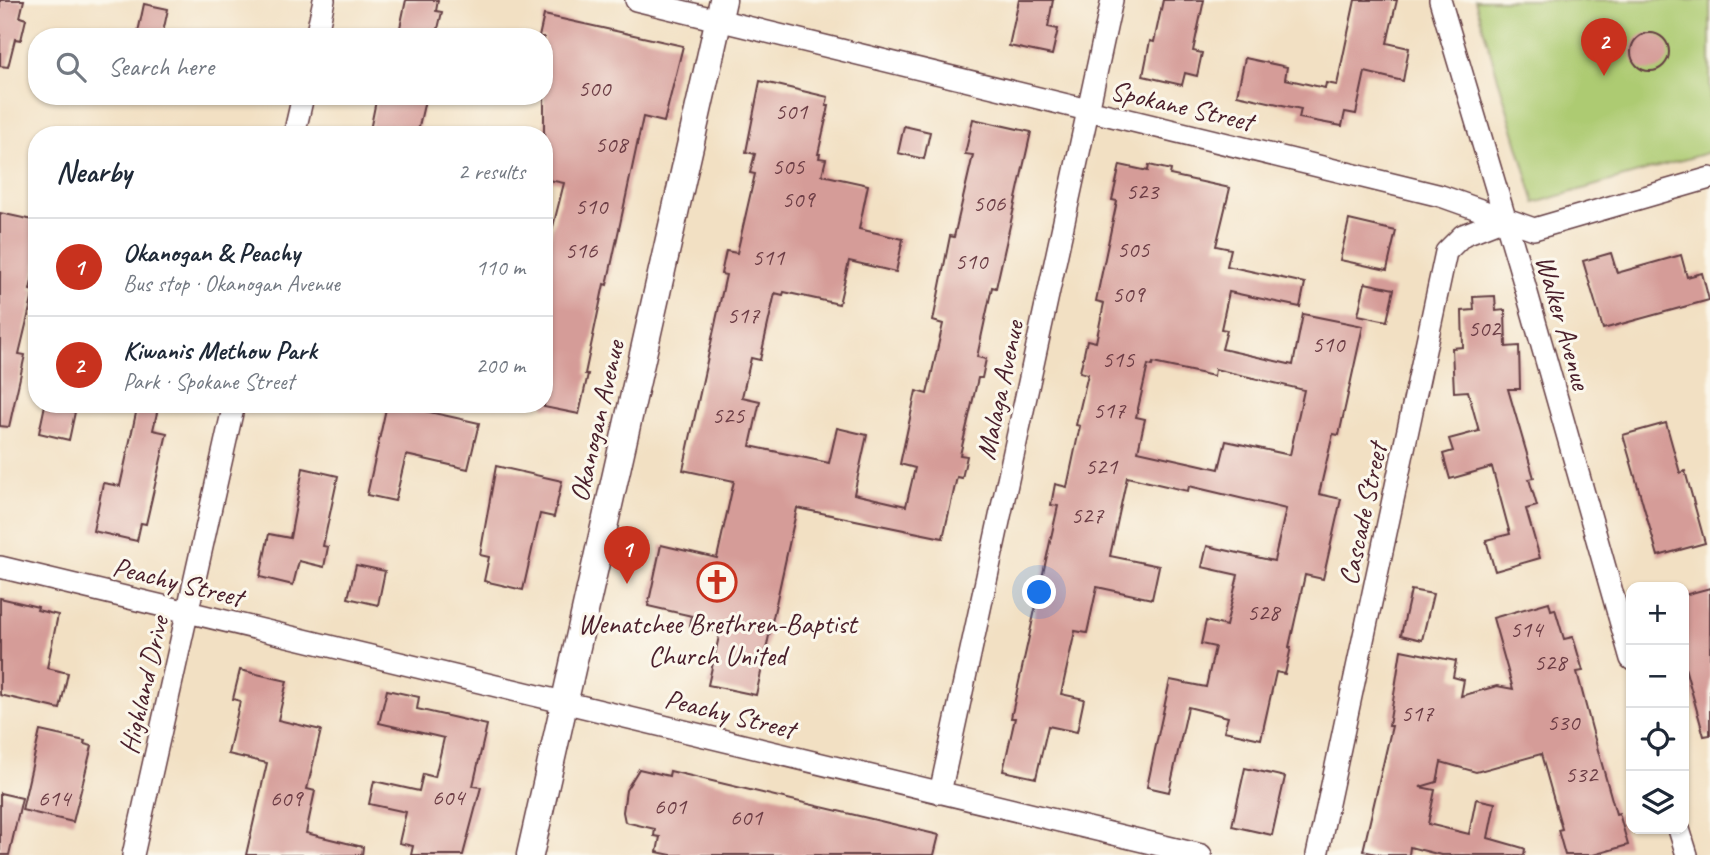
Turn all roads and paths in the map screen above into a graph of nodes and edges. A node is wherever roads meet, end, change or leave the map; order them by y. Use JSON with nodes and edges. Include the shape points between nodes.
{"nodes":[{"id":1,"x":324,"y":0,"type":"edge"},
{"id":2,"x":636,"y":0,"type":"edge"},
{"id":3,"x":1112,"y":0,"type":"edge"},
{"id":4,"x":1440,"y":0,"type":"edge"},
{"id":5,"x":721,"y":10,"type":"edge"},
{"id":6,"x":318,"y":28,"type":"edge"},
{"id":7,"x":301,"y":105,"type":"edge"},
{"id":8,"x":1088,"y":111,"type":"junction"},
{"id":9,"x":296,"y":126,"type":"edge"},
{"id":10,"x":1710,"y":178,"type":"edge"},
{"id":11,"x":1504,"y":219,"type":"junction"},
{"id":12,"x":232,"y":413,"type":"edge"},
{"id":13,"x":0,"y":567,"type":"edge"},
{"id":14,"x":188,"y":613,"type":"junction"},
{"id":15,"x":1627,"y":645,"type":"edge"},
{"id":16,"x":564,"y":702,"type":"junction"},
{"id":17,"x":940,"y":793,"type":"junction"},
{"id":18,"x":1681,"y":834,"type":"edge"},
{"id":19,"x":133,"y":855,"type":"edge"},
{"id":20,"x":530,"y":855,"type":"edge"},
{"id":21,"x":1201,"y":855,"type":"edge"},
{"id":22,"x":1317,"y":855,"type":"edge"},
{"id":23,"x":1687,"y":855,"type":"edge"}],
"edges":[{"from":1,"to":6,"type":"street"},
{"from":2,"to":5,"type":"street","name":"Spokane Street"},
{"from":3,"to":8,"type":"street","name":"Malaga Avenue"},
{"from":4,"to":11,"type":"street","name":"Walker Avenue"},
{"from":5,"to":8,"type":"street","name":"Spokane Street"},
{"from":5,"to":16,"type":"street","name":"Okanogan Avenue"},
{"from":7,"to":9,"type":"street"},
{"from":8,"to":11,"type":"street","name":"Spokane Street","via":[[1441,196]]},
{"from":8,"to":17,"type":"street","name":"Malaga Avenue"},
{"from":10,"to":11,"type":"street","name":"Spokane Street","via":[[1534,229]]},
{"from":11,"to":15,"type":"street","name":"Walker Avenue"},
{"from":11,"to":22,"type":"street","name":"Cascade Street","via":[[1463,235],[1446,252]]},
{"from":12,"to":14,"type":"street","name":"Highland Drive"},
{"from":13,"to":14,"type":"street","name":"Peachy Street"},
{"from":14,"to":16,"type":"street","name":"Peachy Street"},
{"from":14,"to":19,"type":"street","name":"Highland Drive"},
{"from":16,"to":17,"type":"street","name":"Peachy Street"},
{"from":16,"to":20,"type":"street","name":"Okanogan Avenue"},
{"from":17,"to":21,"type":"street","name":"Peachy Street"},
{"from":18,"to":23,"type":"street"}]}
